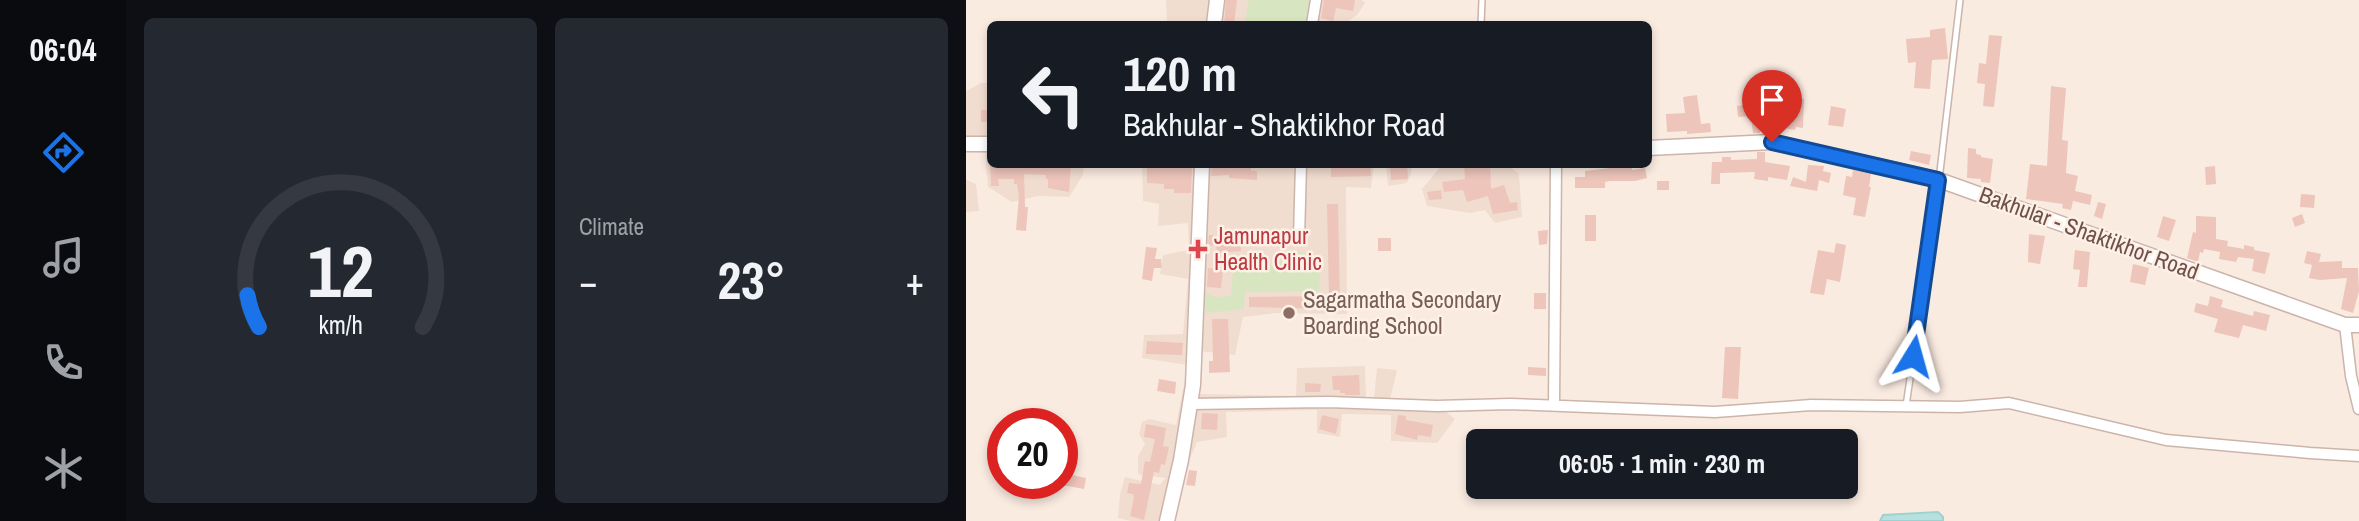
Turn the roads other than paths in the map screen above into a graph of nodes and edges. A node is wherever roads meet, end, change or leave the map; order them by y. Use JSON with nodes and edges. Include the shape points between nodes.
{"nodes":[{"id":1,"x":1217,"y":0,"type":"edge"},
{"id":2,"x":1316,"y":0,"type":"edge"},
{"id":3,"x":1482,"y":0,"type":"edge"},
{"id":4,"x":1960,"y":0,"type":"edge"},
{"id":5,"x":1214,"y":21,"type":"edge"},
{"id":6,"x":1312,"y":21,"type":"edge"},
{"id":7,"x":1481,"y":21,"type":"edge"},
{"id":8,"x":966,"y":144,"type":"edge"},
{"id":9,"x":987,"y":144,"type":"edge"},
{"id":10,"x":1652,"y":148,"type":"edge"},
{"id":11,"x":1202,"y":168,"type":"edge"},
{"id":12,"x":1301,"y":168,"type":"edge"},
{"id":13,"x":1556,"y":168,"type":"edge"},
{"id":14,"x":1938,"y":180,"type":"junction"},
{"id":15,"x":1299,"y":238,"type":"dead end"},
{"id":16,"x":2352,"y":325,"type":"edge"},
{"id":17,"x":1191,"y":404,"type":"junction"},
{"id":18,"x":1554,"y":405,"type":"junction"},
{"id":19,"x":1906,"y":406,"type":"junction"},
{"id":20,"x":2359,"y":409,"type":"edge"},
{"id":21,"x":2359,"y":456,"type":"edge"},
{"id":22,"x":1167,"y":521,"type":"edge"}],
"edges":[{"from":1,"to":5,"type":"street"},
{"from":2,"to":6,"type":"street"},
{"from":3,"to":7,"type":"lane"},
{"from":4,"to":14,"type":"lane"},
{"from":8,"to":9,"type":"street"},
{"from":10,"to":14,"type":"street","name":"Bakhular - Shaktikhor Road","via":[[1772,142]]},
{"from":11,"to":17,"type":"street"},
{"from":12,"to":15,"type":"street"},
{"from":13,"to":18,"type":"street"},
{"from":14,"to":16,"type":"street","name":"Bakhular - Shaktikhor Road"},
{"from":14,"to":19,"type":"lane"},
{"from":16,"to":20,"type":"street","via":[[2351,376]]},
{"from":17,"to":18,"type":"street"},
{"from":17,"to":22,"type":"street"},
{"from":18,"to":19,"type":"street","via":[[1715,412],[1811,405]]},
{"from":19,"to":21,"type":"street","via":[[2009,403],[2166,440]]}]}
